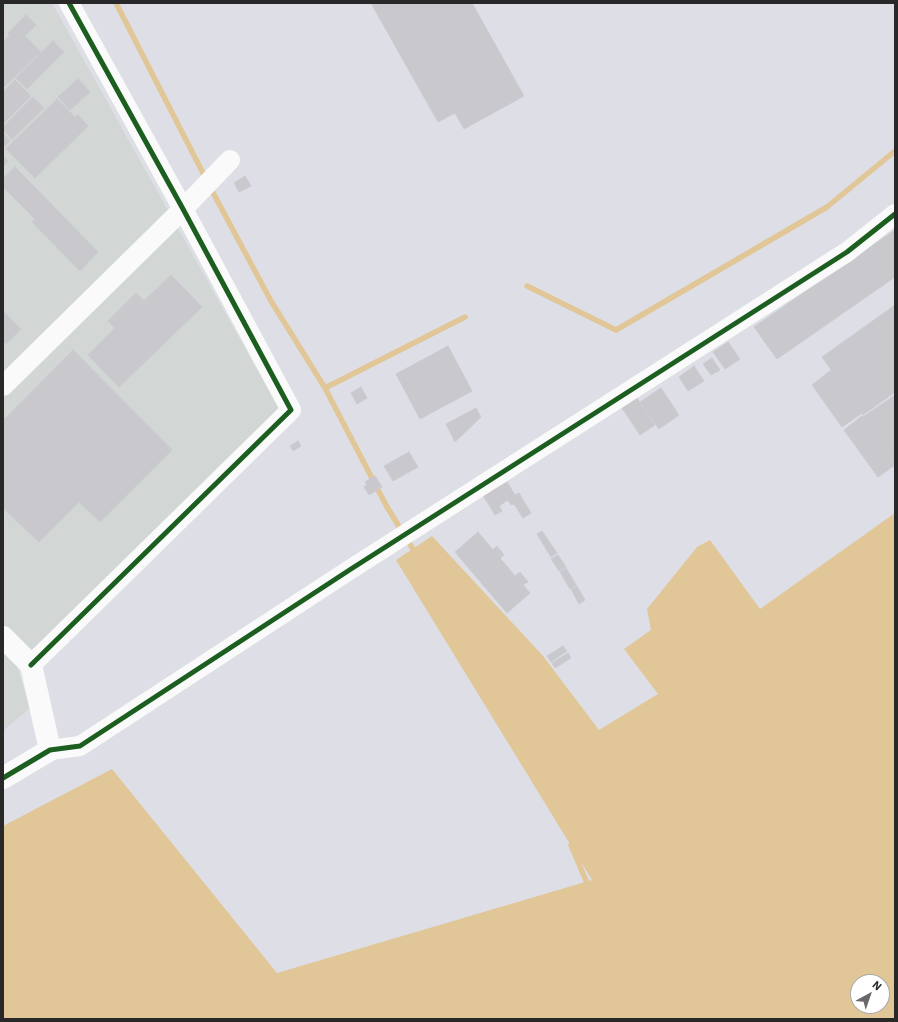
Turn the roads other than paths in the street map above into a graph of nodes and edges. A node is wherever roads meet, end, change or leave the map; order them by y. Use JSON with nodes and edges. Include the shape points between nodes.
{"nodes":[{"id":1,"x":70,"y":3,"type":"edge"},
{"id":2,"x":230,"y":160,"type":"dead end"},
{"id":3,"x":183,"y":209,"type":"junction"},
{"id":4,"x":895,"y":214,"type":"edge"},
{"id":5,"x":3,"y":386,"type":"edge"},
{"id":6,"x":3,"y":637,"type":"edge"},
{"id":7,"x":31,"y":664,"type":"junction"},
{"id":8,"x":50,"y":750,"type":"junction"},
{"id":9,"x":3,"y":778,"type":"edge"}],
"edges":[{"from":1,"to":3,"type":"street"},
{"from":2,"to":3,"type":"street"},
{"from":3,"to":5,"type":"street"},
{"from":3,"to":7,"type":"street","via":[[291,410]]},
{"from":4,"to":8,"type":"street","via":[[847,252],[436,514],[80,746]]},
{"from":6,"to":7,"type":"street"},
{"from":7,"to":8,"type":"street"},
{"from":8,"to":9,"type":"street"}]}
